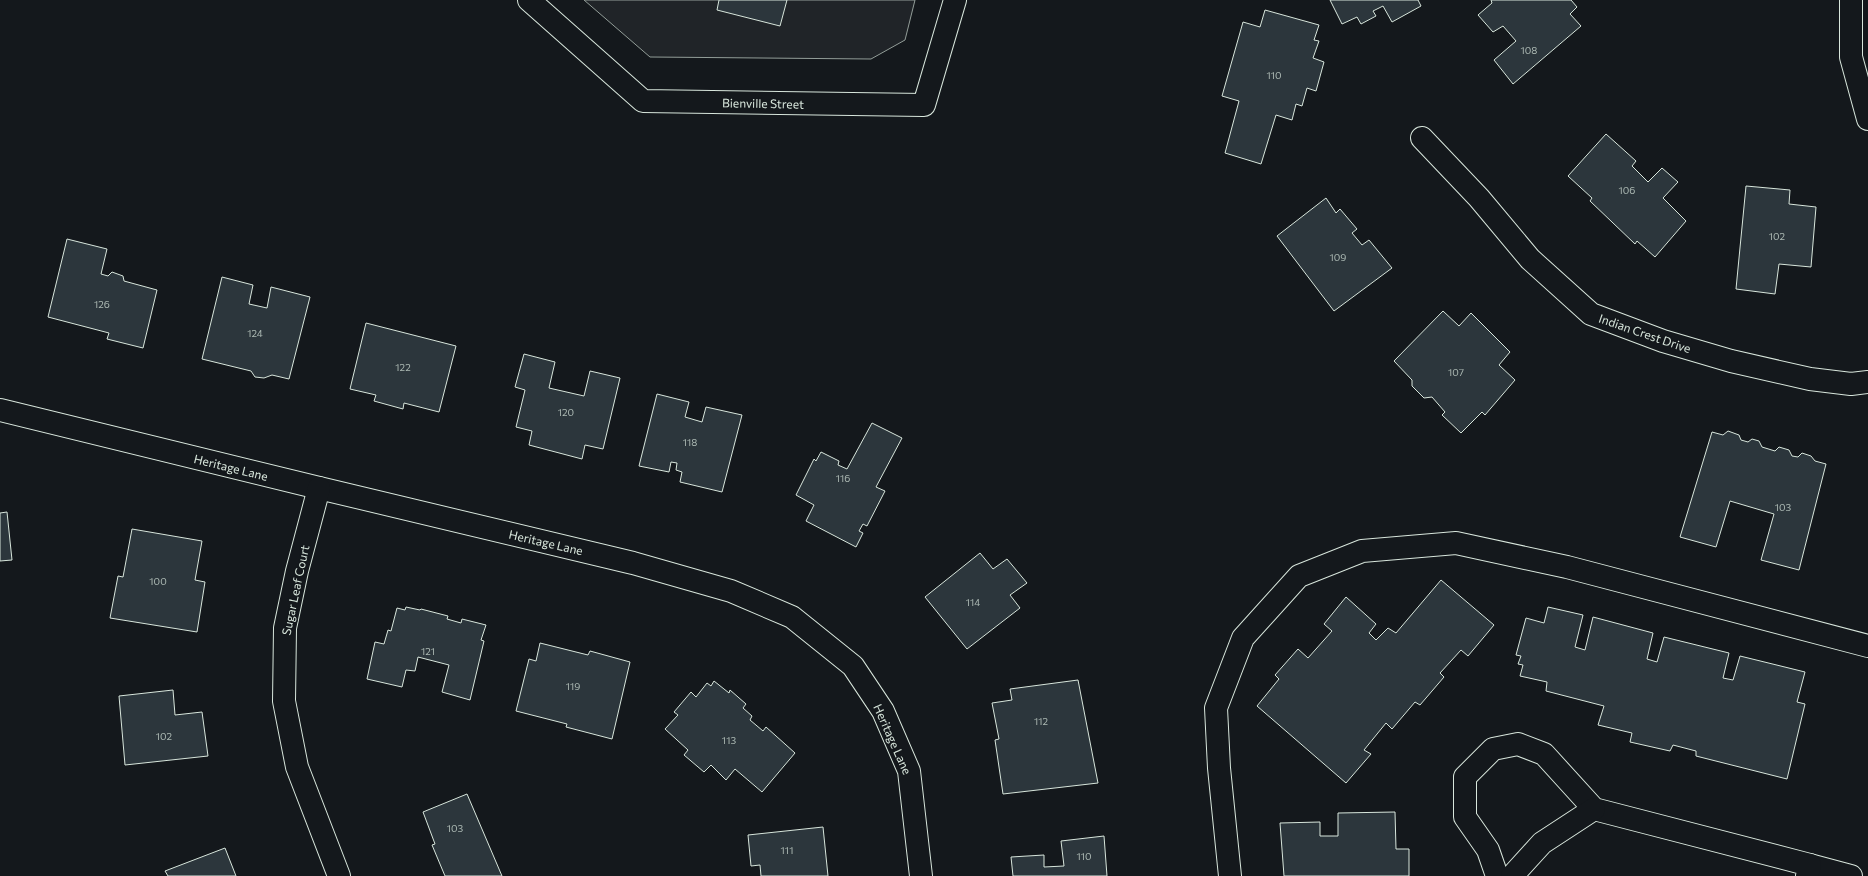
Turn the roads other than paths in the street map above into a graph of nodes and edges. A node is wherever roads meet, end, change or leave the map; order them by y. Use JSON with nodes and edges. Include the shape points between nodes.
{"nodes":[{"id":1,"x":529,"y":0,"type":"edge"},
{"id":2,"x":955,"y":0,"type":"edge"},
{"id":3,"x":1851,"y":0,"type":"edge"},
{"id":4,"x":1868,"y":119,"type":"edge"},
{"id":5,"x":1422,"y":138,"type":"dead end"},
{"id":6,"x":1868,"y":382,"type":"edge"},
{"id":7,"x":0,"y":410,"type":"edge"},
{"id":8,"x":319,"y":488,"type":"junction"},
{"id":9,"x":1868,"y":646,"type":"edge"},
{"id":10,"x":1594,"y":809,"type":"junction"},
{"id":11,"x":1809,"y":871,"type":"edge"},
{"id":12,"x":339,"y":876,"type":"edge"},
{"id":13,"x":921,"y":876,"type":"edge"},
{"id":14,"x":1230,"y":876,"type":"edge"},
{"id":15,"x":1497,"y":876,"type":"edge"},
{"id":16,"x":1512,"y":876,"type":"edge"},
{"id":17,"x":1851,"y":876,"type":"edge"}],
"edges":[{"from":1,"to":2,"type":"street","name":"Bienville Street","via":[[643,100],[924,106]]},
{"from":3,"to":4,"type":"street","via":[[1852,57]]},
{"from":5,"to":6,"type":"street","name":"Indian Crest Drive","via":[[1479,198],[1530,259],[1591,314],[1662,341],[1731,361],[1810,379],[1851,384]]},
{"from":7,"to":8,"type":"street","name":"Heritage Lane"},
{"from":8,"to":12,"type":"street","name":"Sugar Leaf Court","via":[[285,628],[284,701],[297,767]]},
{"from":8,"to":13,"type":"street","name":"Heritage Lane","via":[[633,563],[731,591],[792,617],[853,666],[883,711],[909,770]]},
{"from":9,"to":14,"type":"street","via":[[1567,567],[1456,543],[1362,551],[1299,576],[1243,638],[1216,708]]},
{"from":10,"to":11,"type":"street"},
{"from":10,"to":15,"type":"street","via":[[1544,754],[1518,744],[1492,749],[1465,777],[1465,817],[1488,850]]},
{"from":10,"to":16,"type":"street","via":[[1542,843]]},
{"from":11,"to":17,"type":"street"}]}
